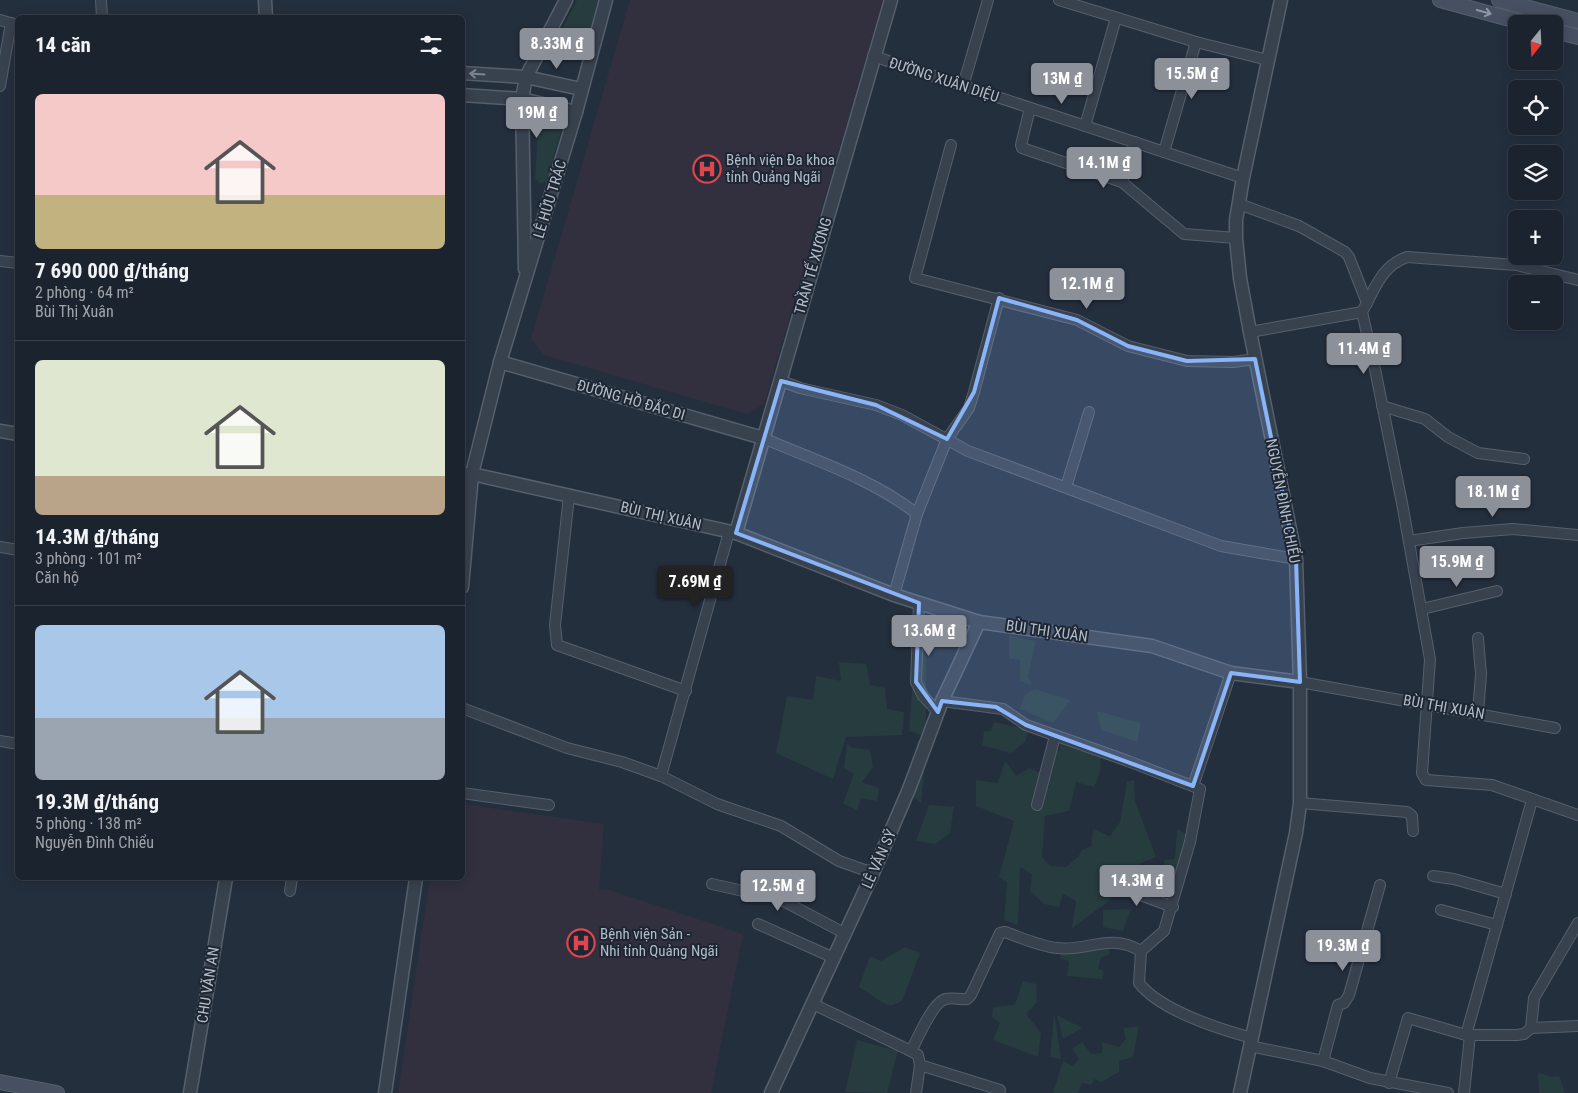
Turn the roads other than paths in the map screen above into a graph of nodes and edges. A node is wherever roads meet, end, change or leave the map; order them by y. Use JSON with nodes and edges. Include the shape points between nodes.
{"nodes":[{"id":1,"x":101,"y":0,"type":"edge"},
{"id":2,"x":265,"y":0,"type":"edge"},
{"id":3,"x":566,"y":0,"type":"edge"},
{"id":4,"x":606,"y":0,"type":"edge"},
{"id":5,"x":890,"y":0,"type":"edge"},
{"id":6,"x":988,"y":0,"type":"edge"},
{"id":7,"x":1059,"y":0,"type":"edge"},
{"id":8,"x":1281,"y":0,"type":"edge"},
{"id":9,"x":1440,"y":0,"type":"edge"},
{"id":10,"x":1499,"y":0,"type":"edge"},
{"id":11,"x":102,"y":15,"type":"edge"},
{"id":12,"x":266,"y":15,"type":"edge"},
{"id":13,"x":1116,"y":18,"type":"junction"},
{"id":14,"x":1508,"y":19,"type":"edge"},
{"id":15,"x":0,"y":20,"type":"edge"},
{"id":16,"x":1578,"y":21,"type":"edge"},
{"id":17,"x":14,"y":25,"type":"edge"},
{"id":18,"x":1563,"y":33,"type":"edge"},
{"id":19,"x":1578,"y":37,"type":"edge"},
{"id":20,"x":1196,"y":42,"type":"junction"},
{"id":21,"x":873,"y":56,"type":"junction"},
{"id":22,"x":1268,"y":60,"type":"junction"},
{"id":23,"x":465,"y":73,"type":"edge"},
{"id":24,"x":526,"y":77,"type":"junction"},
{"id":25,"x":0,"y":86,"type":"edge"},
{"id":26,"x":962,"y":86,"type":"junction"},
{"id":27,"x":581,"y":89,"type":"junction"},
{"id":28,"x":465,"y":95,"type":"edge"},
{"id":29,"x":522,"y":98,"type":"junction"},
{"id":30,"x":1030,"y":108,"type":"junction"},
{"id":31,"x":576,"y":112,"type":"junction"},
{"id":32,"x":1085,"y":126,"type":"junction"},
{"id":33,"x":1135,"y":142,"type":"junction"},
{"id":34,"x":951,"y":145,"type":"dead end"},
{"id":35,"x":1164,"y":152,"type":"junction"},
{"id":36,"x":1243,"y":178,"type":"junction"},
{"id":37,"x":1122,"y":182,"type":"junction"},
{"id":38,"x":1239,"y":204,"type":"junction"},
{"id":39,"x":1236,"y":238,"type":"junction"},
{"id":40,"x":0,"y":261,"type":"edge"},
{"id":41,"x":15,"y":263,"type":"edge"},
{"id":42,"x":1578,"y":280,"type":"edge"},
{"id":43,"x":525,"y":282,"type":"junction"},
{"id":44,"x":999,"y":298,"type":"junction"},
{"id":45,"x":1367,"y":303,"type":"junction"},
{"id":46,"x":1362,"y":312,"type":"junction"},
{"id":47,"x":1250,"y":332,"type":"junction"},
{"id":48,"x":1255,"y":359,"type":"junction"},
{"id":49,"x":500,"y":362,"type":"junction"},
{"id":50,"x":781,"y":381,"type":"junction"},
{"id":51,"x":1382,"y":406,"type":"junction"},
{"id":52,"x":1089,"y":412,"type":"dead end"},
{"id":53,"x":0,"y":432,"type":"edge"},
{"id":54,"x":15,"y":434,"type":"edge"},
{"id":55,"x":763,"y":438,"type":"junction"},
{"id":56,"x":947,"y":439,"type":"junction"},
{"id":57,"x":1524,"y":460,"type":"dead end"},
{"id":58,"x":467,"y":474,"type":"edge"},
{"id":59,"x":1066,"y":487,"type":"junction"},
{"id":60,"x":569,"y":496,"type":"junction"},
{"id":61,"x":916,"y":514,"type":"junction"},
{"id":62,"x":465,"y":519,"type":"edge"},
{"id":63,"x":733,"y":532,"type":"junction"},
{"id":64,"x":1578,"y":536,"type":"edge"},
{"id":65,"x":1409,"y":541,"type":"junction"},
{"id":66,"x":0,"y":548,"type":"edge"},
{"id":67,"x":15,"y":550,"type":"edge"},
{"id":68,"x":1296,"y":559,"type":"junction"},
{"id":69,"x":1496,"y":591,"type":"dead end"},
{"id":70,"x":894,"y":595,"type":"junction"},
{"id":71,"x":919,"y":603,"type":"junction"},
{"id":72,"x":1422,"y":609,"type":"junction"},
{"id":73,"x":979,"y":622,"type":"junction"},
{"id":74,"x":1478,"y":638,"type":"dead end"},
{"id":75,"x":1232,"y":673,"type":"junction"},
{"id":76,"x":1300,"y":682,"type":"junction"},
{"id":77,"x":686,"y":691,"type":"junction"},
{"id":78,"x":1428,"y":705,"type":"junction"},
{"id":79,"x":940,"y":707,"type":"junction"},
{"id":80,"x":465,"y":709,"type":"edge"},
{"id":81,"x":1478,"y":713,"type":"junction"},
{"id":82,"x":1555,"y":728,"type":"dead end"},
{"id":83,"x":1055,"y":736,"type":"junction"},
{"id":84,"x":0,"y":741,"type":"edge"},
{"id":85,"x":15,"y":744,"type":"edge"},
{"id":86,"x":661,"y":776,"type":"junction"},
{"id":87,"x":1193,"y":786,"type":"junction"},
{"id":88,"x":465,"y":793,"type":"edge"},
{"id":89,"x":1532,"y":800,"type":"junction"},
{"id":90,"x":1300,"y":803,"type":"junction"},
{"id":91,"x":550,"y":805,"type":"dead end"},
{"id":92,"x":1037,"y":805,"type":"dead end"},
{"id":93,"x":1578,"y":815,"type":"edge"},
{"id":94,"x":1413,"y":831,"type":"dead end"},
{"id":95,"x":873,"y":873,"type":"junction"},
{"id":96,"x":1433,"y":876,"type":"dead end"},
{"id":97,"x":226,"y":880,"type":"edge"},
{"id":98,"x":292,"y":880,"type":"edge"},
{"id":99,"x":416,"y":880,"type":"edge"},
{"id":100,"x":712,"y":884,"type":"dead end"},
{"id":101,"x":1111,"y":884,"type":"dead end"},
{"id":102,"x":1380,"y":885,"type":"dead end"},
{"id":103,"x":290,"y":891,"type":"dead end"},
{"id":104,"x":1506,"y":894,"type":"junction"},
{"id":105,"x":1173,"y":907,"type":"junction"},
{"id":106,"x":1441,"y":910,"type":"dead end"},
{"id":107,"x":1578,"y":923,"type":"edge"},
{"id":108,"x":758,"y":924,"type":"dead end"},
{"id":109,"x":1497,"y":925,"type":"junction"},
{"id":110,"x":846,"y":934,"type":"junction"},
{"id":111,"x":1141,"y":951,"type":"junction"},
{"id":112,"x":834,"y":958,"type":"junction"},
{"id":113,"x":813,"y":1004,"type":"junction"},
{"id":114,"x":1578,"y":1026,"type":"edge"},
{"id":115,"x":1531,"y":1028,"type":"junction"},
{"id":116,"x":1468,"y":1035,"type":"junction"},
{"id":117,"x":1251,"y":1042,"type":"junction"},
{"id":118,"x":911,"y":1051,"type":"junction"},
{"id":119,"x":1322,"y":1061,"type":"junction"},
{"id":120,"x":920,"y":1065,"type":"junction"},
{"id":121,"x":0,"y":1082,"type":"edge"},
{"id":122,"x":1390,"y":1083,"type":"junction"},
{"id":123,"x":1000,"y":1090,"type":"dead end"},
{"id":124,"x":58,"y":1093,"type":"edge"},
{"id":125,"x":190,"y":1093,"type":"edge"},
{"id":126,"x":385,"y":1093,"type":"edge"},
{"id":127,"x":771,"y":1093,"type":"edge"},
{"id":128,"x":916,"y":1093,"type":"edge"},
{"id":129,"x":1240,"y":1093,"type":"edge"},
{"id":130,"x":1448,"y":1093,"type":"edge"},
{"id":131,"x":1464,"y":1093,"type":"edge"}],
"edges":[{"from":1,"to":11,"type":"street"},
{"from":2,"to":12,"type":"street"},
{"from":3,"to":24,"type":"street","name":"LÊ HỮU TRÁC"},
{"from":4,"to":27,"type":"street","name":"LÊ HỮU TRÁC"},
{"from":5,"to":21,"type":"street","name":"TRẦN TẾ XƯƠNG"},
{"from":6,"to":26,"type":"street"},
{"from":7,"to":13,"type":"street"},
{"from":8,"to":22,"type":"street","name":"NGUYỄN ĐÌNH CHIỂU"},
{"from":9,"to":14,"type":"main road","one_way":true},
{"from":10,"to":16,"type":"main road"},
{"from":13,"to":20,"type":"street"},
{"from":13,"to":32,"type":"street"},
{"from":15,"to":17,"type":"street"},
{"from":17,"to":25,"type":"street"},
{"from":18,"to":19,"type":"main road"},
{"from":20,"to":22,"type":"street"},
{"from":20,"to":35,"type":"street"},
{"from":21,"to":26,"type":"street","name":"ĐƯỜNG XUÂN DIỆU"},
{"from":21,"to":50,"type":"street","name":"TRẦN TẾ XƯƠNG"},
{"from":22,"to":36,"type":"street","name":"NGUYỄN ĐÌNH CHIỂU"},
{"from":24,"to":23,"type":"street","one_way":true},
{"from":24,"to":27,"type":"street"},
{"from":24,"to":29,"type":"street","name":"LÊ HỮU TRÁC"},
{"from":26,"to":30,"type":"street","name":"ĐƯỜNG XUÂN DIỆU"},
{"from":27,"to":31,"type":"street","name":"LÊ HỮU TRÁC"},
{"from":28,"to":29,"type":"street"},
{"from":29,"to":31,"type":"street"},
{"from":29,"to":43,"type":"street","name":"LÊ HỮU TRÁC"},
{"from":30,"to":32,"type":"street","name":"ĐƯỜNG XUÂN DIỆU"},
{"from":30,"to":37,"type":"street","via":[[1022,148]]},
{"from":31,"to":43,"type":"street","name":"LÊ HỮU TRÁC"},
{"from":32,"to":33,"type":"street","name":"ĐƯỜNG XUÂN DIỆU"},
{"from":33,"to":35,"type":"street","name":"ĐƯỜNG XUÂN DIỆU"},
{"from":33,"to":37,"type":"street"},
{"from":34,"to":44,"type":"street","via":[[916,278]]},
{"from":35,"to":36,"type":"street","name":"ĐƯỜNG XUÂN DIỆU"},
{"from":36,"to":38,"type":"street","name":"NGUYỄN ĐÌNH CHIỂU"},
{"from":37,"to":39,"type":"street","via":[[1184,234]]},
{"from":38,"to":39,"type":"street","name":"NGUYỄN ĐÌNH CHIỂU"},
{"from":38,"to":45,"type":"street","via":[[1299,226],[1338,247],[1349,257]]},
{"from":39,"to":47,"type":"street","name":"NGUYỄN ĐÌNH CHIỂU"},
{"from":40,"to":41,"type":"street"},
{"from":42,"to":45,"type":"street","via":[[1516,265],[1407,257],[1394,262],[1384,272]]},
{"from":43,"to":49,"type":"street","name":"LÊ HỮU TRÁC"},
{"from":44,"to":48,"type":"street","via":[[1078,320],[1128,346],[1186,361]]},
{"from":44,"to":56,"type":"street","via":[[969,408]]},
{"from":45,"to":46,"type":"street"},
{"from":46,"to":47,"type":"street"},
{"from":46,"to":51,"type":"street"},
{"from":47,"to":48,"type":"street","name":"NGUYỄN ĐÌNH CHIỂU"},
{"from":48,"to":68,"type":"street","name":"NGUYỄN ĐÌNH CHIỂU"},
{"from":49,"to":55,"type":"street","name":"ĐƯỜNG HỒ ĐẮC DI"},
{"from":49,"to":58,"type":"street","name":"LÊ HỮU TRÁC"},
{"from":50,"to":55,"type":"street","name":"TRẦN TẾ XƯƠNG"},
{"from":50,"to":56,"type":"street","via":[[876,405]]},
{"from":51,"to":57,"type":"street","via":[[1425,419],[1448,437],[1478,453]]},
{"from":51,"to":65,"type":"street"},
{"from":52,"to":59,"type":"street"},
{"from":53,"to":54,"type":"street"},
{"from":55,"to":61,"type":"street","via":[[900,501]]},
{"from":55,"to":63,"type":"street","name":"TRẦN TẾ XƯƠNG"},
{"from":56,"to":59,"type":"street","via":[[1001,464]]},
{"from":56,"to":61,"type":"street"},
{"from":58,"to":60,"type":"street","name":"BÙI THỊ XUÂN"},
{"from":58,"to":62,"type":"street","name":"LÊ HỮU TRÁC"},
{"from":59,"to":68,"type":"street","via":[[1221,546]]},
{"from":60,"to":63,"type":"street","name":"BÙI THỊ XUÂN"},
{"from":60,"to":77,"type":"street","via":[[555,625],[557,645]]},
{"from":61,"to":70,"type":"street"},
{"from":63,"to":70,"type":"street","name":"BÙI THỊ XUÂN"},
{"from":63,"to":77,"type":"street"},
{"from":64,"to":65,"type":"street","via":[[1513,529]]},
{"from":65,"to":72,"type":"street"},
{"from":66,"to":67,"type":"street"},
{"from":68,"to":76,"type":"street","name":"NGUYỄN ĐÌNH CHIỂU"},
{"from":69,"to":72,"type":"street"},
{"from":70,"to":71,"type":"street","name":"BÙI THỊ XUÂN"},
{"from":71,"to":73,"type":"street","name":"BÙI THỊ XUÂN"},
{"from":71,"to":79,"type":"street","via":[[916,682],[923,696]]},
{"from":72,"to":78,"type":"street","via":[[1430,658]]},
{"from":73,"to":75,"type":"street","name":"BÙI THỊ XUÂN","via":[[1152,646]]},
{"from":73,"to":79,"type":"street","name":"LÊ VĂN SỸ"},
{"from":74,"to":81,"type":"street"},
{"from":75,"to":76,"type":"street","name":"BÙI THỊ XUÂN"},
{"from":75,"to":87,"type":"street"},
{"from":76,"to":78,"type":"street","name":"BÙI THỊ XUÂN"},
{"from":76,"to":90,"type":"street","name":"NGUYỄN ĐÌNH CHIỂU"},
{"from":77,"to":86,"type":"street"},
{"from":78,"to":81,"type":"street","name":"BÙI THỊ XUÂN"},
{"from":78,"to":89,"type":"street","via":[[1422,773],[1426,780],[1492,785]]},
{"from":79,"to":83,"type":"street","via":[[996,707],[1026,725]]},
{"from":79,"to":95,"type":"street","name":"LÊ VĂN SỸ"},
{"from":80,"to":86,"type":"street","via":[[567,748]]},
{"from":81,"to":82,"type":"street","name":"BÙI THỊ XUÂN"},
{"from":83,"to":87,"type":"street"},
{"from":83,"to":92,"type":"street"},
{"from":84,"to":85,"type":"street"},
{"from":86,"to":95,"type":"street","via":[[717,804],[781,826],[838,861]]},
{"from":87,"to":105,"type":"street","via":[[1201,793]]},
{"from":88,"to":91,"type":"street"},
{"from":89,"to":93,"type":"street"},
{"from":89,"to":104,"type":"street"},
{"from":90,"to":94,"type":"street","via":[[1407,812],[1412,816]]},
{"from":90,"to":117,"type":"street","name":"NGUYỄN ĐÌNH CHIỂU"},
{"from":95,"to":110,"type":"street","name":"LÊ VĂN SỸ"},
{"from":96,"to":104,"type":"street"},
{"from":97,"to":125,"type":"street","name":"CHU VĂN AN"},
{"from":98,"to":103,"type":"street"},
{"from":99,"to":126,"type":"street"},
{"from":100,"to":110,"type":"street","via":[[772,895]]},
{"from":101,"to":105,"type":"street"},
{"from":102,"to":119,"type":"street","via":[[1349,996],[1338,1005]]},
{"from":104,"to":109,"type":"street"},
{"from":105,"to":111,"type":"street","via":[[1164,931]]},
{"from":106,"to":109,"type":"street"},
{"from":107,"to":115,"type":"street","via":[[1534,998]]},
{"from":108,"to":112,"type":"street"},
{"from":109,"to":116,"type":"street"},
{"from":110,"to":112,"type":"street","name":"LÊ VĂN SỸ"},
{"from":111,"to":117,"type":"street","via":[[1138,983],[1149,994],[1190,1017]]},
{"from":111,"to":118,"type":"street","via":[[1110,942],[1057,948],[1000,933],[970,995],[966,999],[940,1002]]},
{"from":112,"to":113,"type":"street","name":"LÊ VĂN SỸ"},
{"from":113,"to":118,"type":"street"},
{"from":113,"to":127,"type":"street","name":"LÊ VĂN SỸ"},
{"from":114,"to":115,"type":"street"},
{"from":115,"to":116,"type":"street","via":[[1517,1035]]},
{"from":116,"to":122,"type":"street","via":[[1408,1018]]},
{"from":116,"to":131,"type":"street"},
{"from":117,"to":119,"type":"street"},
{"from":117,"to":129,"type":"street","name":"NGUYỄN ĐÌNH CHIỂU"},
{"from":118,"to":120,"type":"street","via":[[918,1055]]},
{"from":119,"to":122,"type":"street"},
{"from":120,"to":123,"type":"street"},
{"from":120,"to":128,"type":"street"},
{"from":121,"to":124,"type":"main road"},
{"from":122,"to":130,"type":"street"}]}
